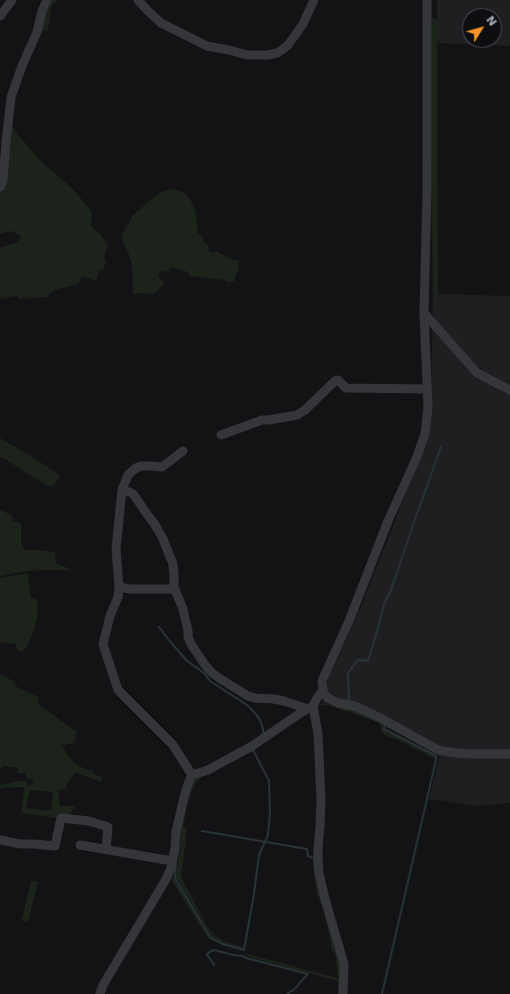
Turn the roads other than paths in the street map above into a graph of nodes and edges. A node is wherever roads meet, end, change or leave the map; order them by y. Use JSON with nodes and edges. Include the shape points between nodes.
{"nodes":[{"id":1,"x":12,"y":0,"type":"edge"},
{"id":2,"x":47,"y":0,"type":"edge"},
{"id":3,"x":138,"y":0,"type":"edge"},
{"id":4,"x":314,"y":0,"type":"edge"},
{"id":5,"x":427,"y":0,"type":"edge"},
{"id":6,"x":0,"y":16,"type":"edge"},
{"id":7,"x":0,"y":187,"type":"edge"},
{"id":8,"x":424,"y":313,"type":"junction"},
{"id":9,"x":427,"y":388,"type":"junction"},
{"id":10,"x":510,"y":390,"type":"edge"},
{"id":11,"x":221,"y":435,"type":"dead end"},
{"id":12,"x":183,"y":451,"type":"dead end"},
{"id":13,"x":122,"y":490,"type":"junction"},
{"id":14,"x":119,"y":587,"type":"junction"},
{"id":15,"x":174,"y":589,"type":"junction"},
{"id":16,"x":323,"y":690,"type":"junction"},
{"id":17,"x":311,"y":707,"type":"junction"},
{"id":18,"x":510,"y":754,"type":"edge"},
{"id":19,"x":192,"y":775,"type":"junction"},
{"id":20,"x":0,"y":840,"type":"edge"},
{"id":21,"x":80,"y":845,"type":"dead end"},
{"id":22,"x":106,"y":849,"type":"junction"},
{"id":23,"x":172,"y":861,"type":"junction"},
{"id":24,"x":100,"y":994,"type":"edge"},
{"id":25,"x":343,"y":994,"type":"edge"}],
"edges":[{"from":1,"to":6,"type":"street"},
{"from":2,"to":7,"type":"street","via":[[11,96],[3,181]]},
{"from":3,"to":4,"type":"street","via":[[161,23],[206,46],[247,55],[268,55],[277,53],[288,45],[303,24]]},
{"from":5,"to":8,"type":"street"},
{"from":8,"to":9,"type":"street"},
{"from":8,"to":10,"type":"street","via":[[477,373]]},
{"from":9,"to":11,"type":"street","via":[[346,388],[338,380],[297,415],[262,420]]},
{"from":9,"to":16,"type":"street","via":[[428,407],[422,444],[322,681]]},
{"from":12,"to":13,"type":"street","via":[[162,467],[136,468],[128,475]]},
{"from":13,"to":14,"type":"street","via":[[116,549]]},
{"from":13,"to":15,"type":"street","via":[[134,495],[163,538],[173,564]]},
{"from":14,"to":15,"type":"street"},
{"from":14,"to":19,"type":"street","via":[[103,644],[118,690],[173,745]]},
{"from":15,"to":17,"type":"street","via":[[183,609],[188,638],[211,672],[248,696]]},
{"from":16,"to":17,"type":"street"},
{"from":16,"to":18,"type":"street","via":[[328,698],[366,711],[438,750]]},
{"from":17,"to":19,"type":"street","via":[[252,746],[208,770]]},
{"from":17,"to":25,"type":"street","via":[[318,734],[319,873],[344,964]]},
{"from":19,"to":23,"type":"street","via":[[184,797]]},
{"from":20,"to":22,"type":"street","via":[[55,846],[61,818],[89,821],[108,827]]},
{"from":21,"to":22,"type":"street"},
{"from":22,"to":23,"type":"street"},
{"from":23,"to":24,"type":"street","via":[[166,879],[102,985]]}]}
